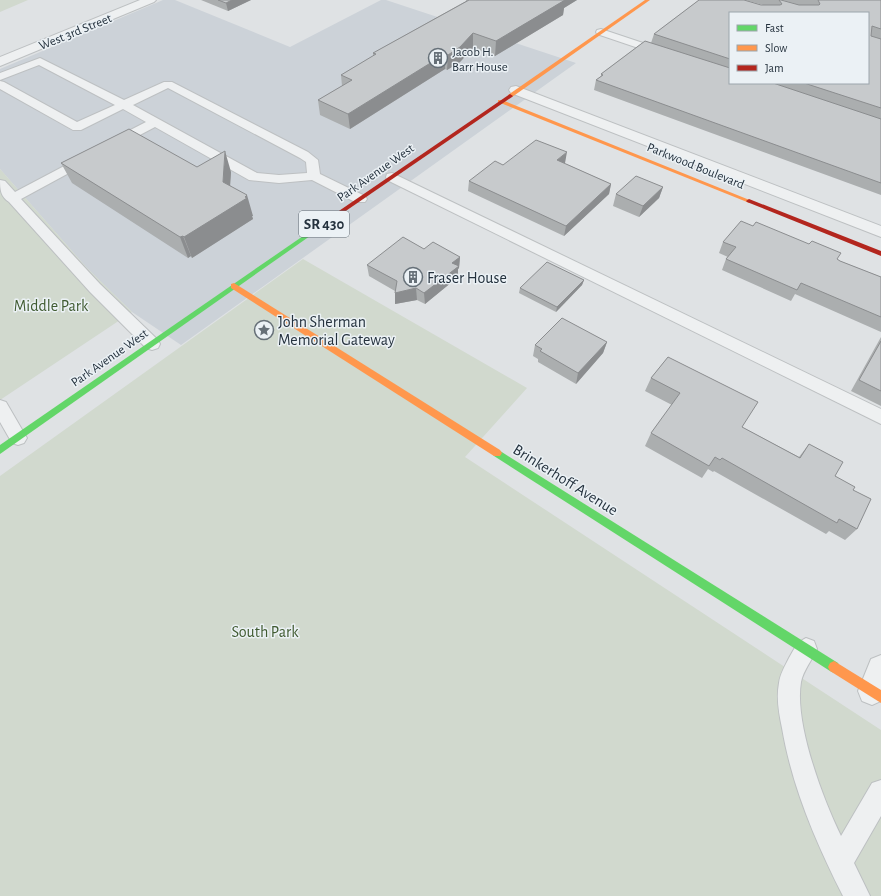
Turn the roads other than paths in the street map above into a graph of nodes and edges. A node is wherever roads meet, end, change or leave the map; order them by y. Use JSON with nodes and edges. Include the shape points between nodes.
{"nodes":[{"id":1,"x":150,"y":0,"type":"edge"},
{"id":2,"x":648,"y":0,"type":"edge"},
{"id":3,"x":602,"y":32,"type":"junction"},
{"id":4,"x":671,"y":55,"type":"edge"},
{"id":5,"x":0,"y":62,"type":"edge"},
{"id":6,"x":0,"y":77,"type":"edge"},
{"id":7,"x":0,"y":84,"type":"edge"},
{"id":8,"x":516,"y":90,"type":"junction"},
{"id":9,"x":500,"y":101,"type":"junction"},
{"id":10,"x":124,"y":105,"type":"junction"},
{"id":11,"x":155,"y":122,"type":"junction"},
{"id":12,"x":314,"y":176,"type":"junction"},
{"id":13,"x":392,"y":176,"type":"junction"},
{"id":14,"x":0,"y":184,"type":"edge"},
{"id":15,"x":12,"y":199,"type":"junction"},
{"id":16,"x":360,"y":199,"type":"junction"},
{"id":17,"x":881,"y":232,"type":"edge"},
{"id":18,"x":881,"y":254,"type":"edge"},
{"id":19,"x":234,"y":286,"type":"junction"},
{"id":20,"x":152,"y":344,"type":"junction"},
{"id":21,"x":0,"y":407,"type":"edge"},
{"id":22,"x":881,"y":417,"type":"edge"},
{"id":23,"x":18,"y":438,"type":"junction"},
{"id":24,"x":0,"y":450,"type":"edge"},
{"id":25,"x":806,"y":649,"type":"junction"},
{"id":26,"x":878,"y":686,"type":"edge"},
{"id":27,"x":881,"y":792,"type":"edge"},
{"id":28,"x":840,"y":862,"type":"junction"},
{"id":29,"x":857,"y":896,"type":"edge"}],
"edges":[{"from":1,"to":5,"type":"street","name":"West 3rd Street"},
{"from":2,"to":3,"type":"main road","name":"Park Avenue West","number":"SR 430"},
{"from":3,"to":4,"type":"lane"},
{"from":3,"to":8,"type":"main road","name":"Park Avenue West","number":"SR 430"},
{"from":6,"to":10,"type":"lane","via":[[39,61]]},
{"from":7,"to":10,"type":"lane","via":[[74,127],[80,127]]},
{"from":8,"to":9,"type":"main road","name":"Park Avenue West","number":"SR 430"},
{"from":8,"to":17,"type":"street"},
{"from":9,"to":13,"type":"main road","name":"Park Avenue West","number":"SR 430"},
{"from":9,"to":18,"type":"main road","name":"Parkwood Boulevard"},
{"from":10,"to":11,"type":"lane"},
{"from":10,"to":12,"type":"lane","via":[[170,85],[312,160]]},
{"from":11,"to":12,"type":"lane","via":[[254,177],[279,179]]},
{"from":11,"to":15,"type":"lane"},
{"from":12,"to":16,"type":"lane"},
{"from":13,"to":16,"type":"main road","name":"Park Avenue West","number":"SR 430"},
{"from":13,"to":22,"type":"lane"},
{"from":14,"to":15,"type":"lane"},
{"from":15,"to":20,"type":"lane","via":[[95,288]]},
{"from":16,"to":19,"type":"main road","name":"Park Avenue West","number":"SR 430"},
{"from":19,"to":20,"type":"main road","name":"Park Avenue West","number":"SR 430"},
{"from":19,"to":25,"type":"main road","name":"Brinkerhoff Avenue"},
{"from":20,"to":23,"type":"main road","name":"Park Avenue West","number":"SR 430"},
{"from":21,"to":23,"type":"lane"},
{"from":23,"to":24,"type":"main road","name":"Park Avenue West","number":"SR 430"},
{"from":25,"to":26,"type":"main road","name":"Brinkerhoff Avenue"},
{"from":25,"to":28,"type":"lane","via":[[791,680],[789,698],[796,745],[814,800]]},
{"from":27,"to":28,"type":"lane"},
{"from":28,"to":29,"type":"lane"}]}
